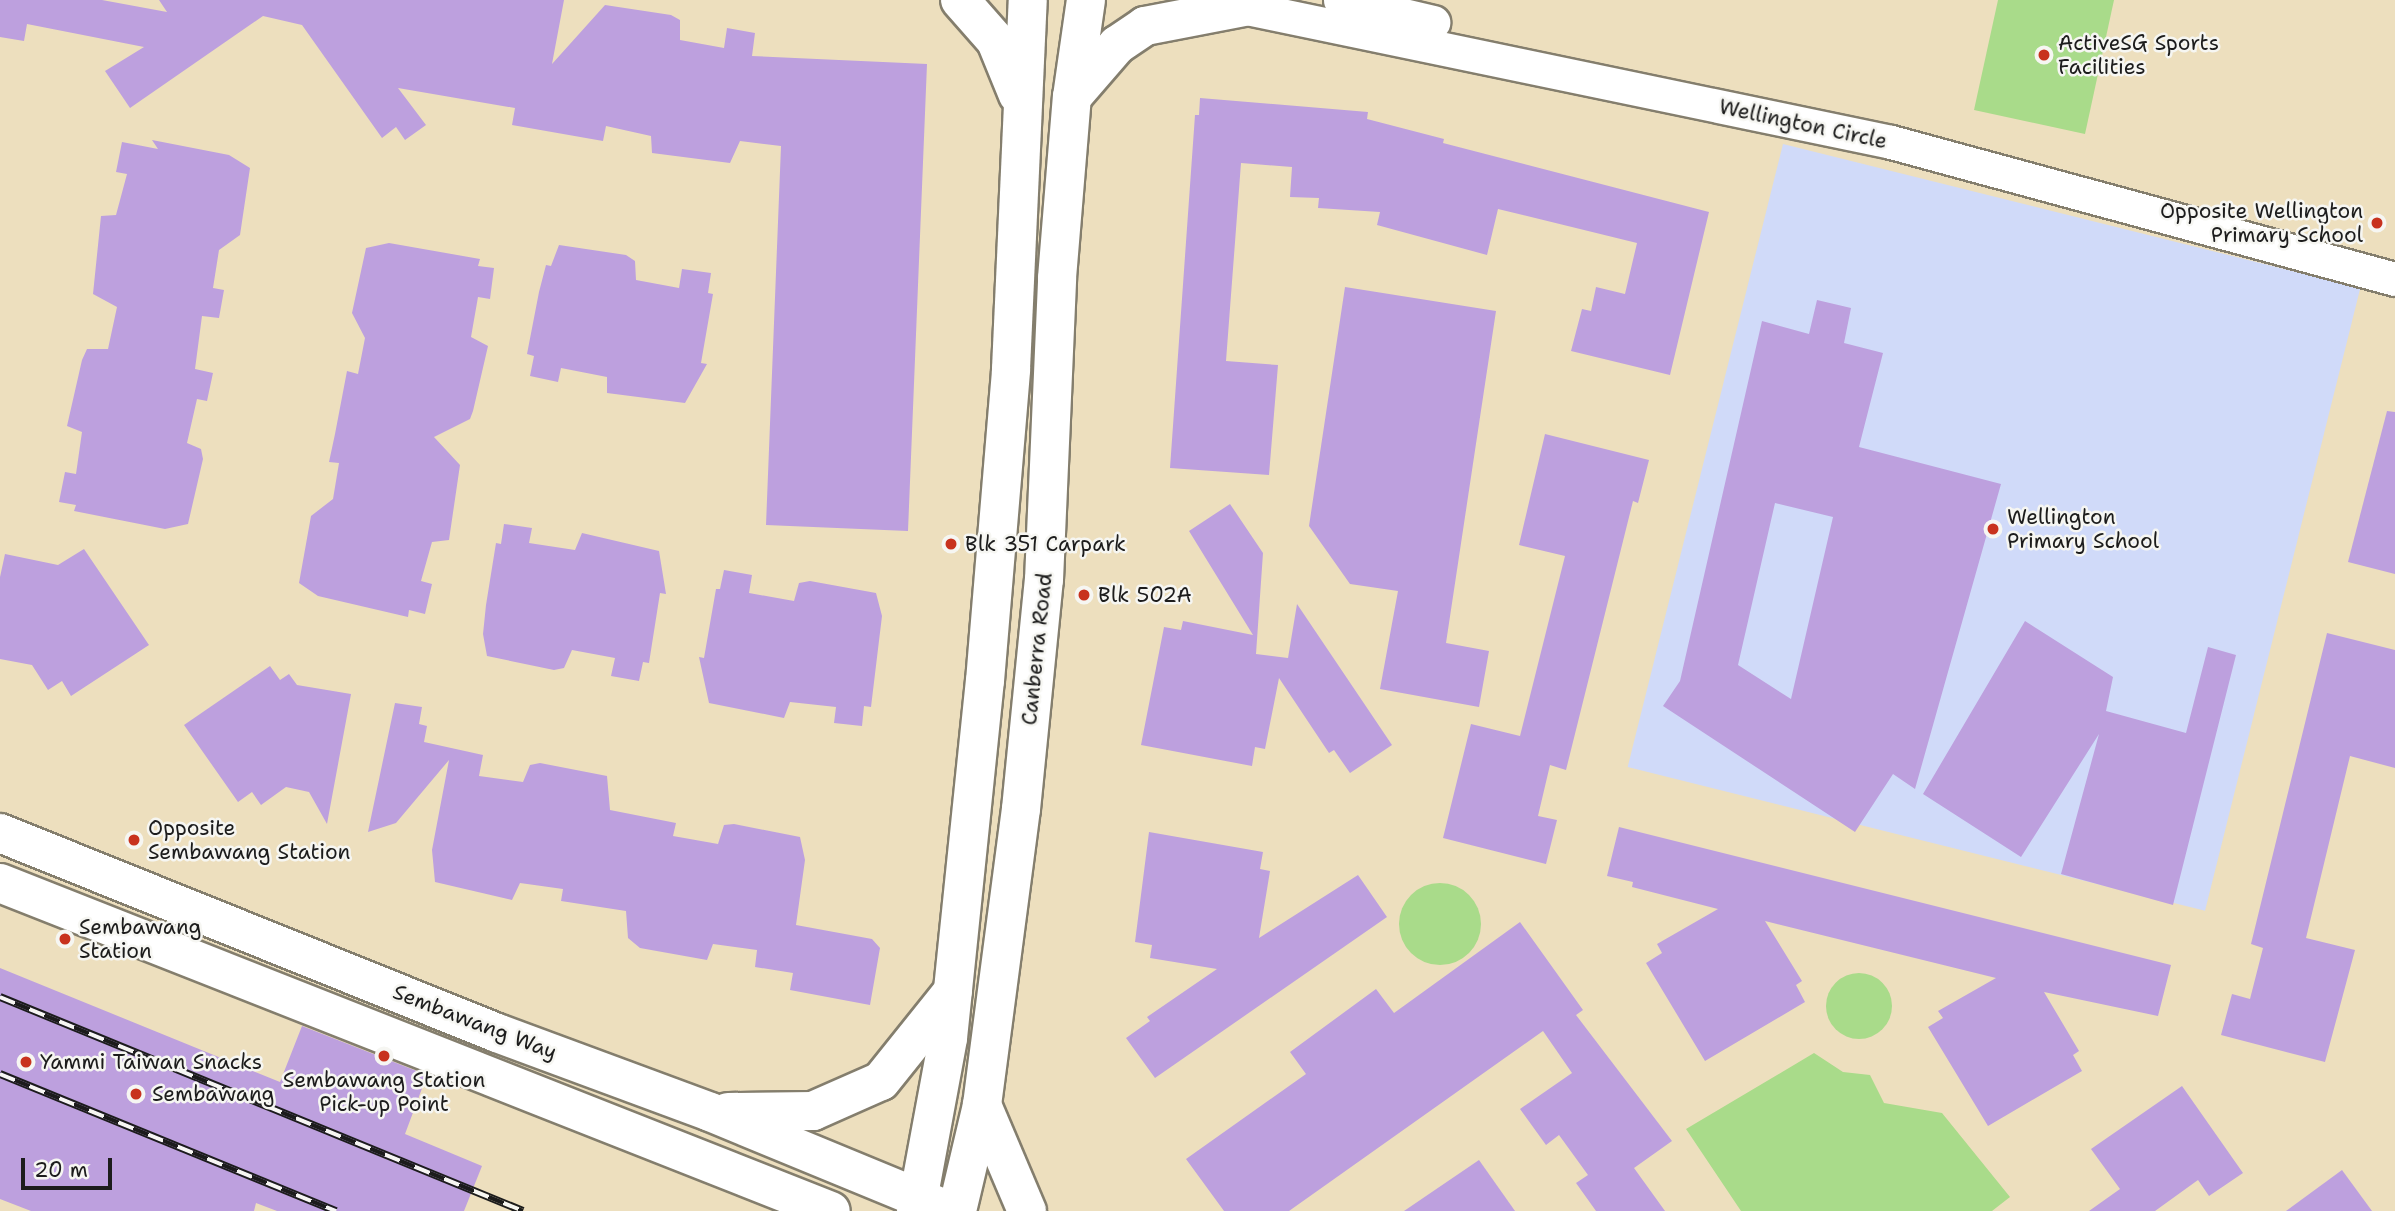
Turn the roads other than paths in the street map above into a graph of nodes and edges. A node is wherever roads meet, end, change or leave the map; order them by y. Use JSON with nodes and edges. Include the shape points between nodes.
{"nodes":[{"id":1,"x":960,"y":0,"type":"edge"},
{"id":2,"x":1028,"y":0,"type":"edge"},
{"id":3,"x":1086,"y":0,"type":"edge"},
{"id":4,"x":1203,"y":0,"type":"edge"},
{"id":5,"x":1340,"y":0,"type":"edge"},
{"id":6,"x":1250,"y":6,"type":"junction"},
{"id":7,"x":1072,"y":97,"type":"junction"},
{"id":8,"x":1021,"y":103,"type":"junction"},
{"id":9,"x":2395,"y":258,"type":"edge"},
{"id":10,"x":2395,"y":279,"type":"edge"},
{"id":11,"x":0,"y":833,"type":"edge"},
{"id":12,"x":0,"y":883,"type":"edge"},
{"id":13,"x":953,"y":991,"type":"junction"},
{"id":14,"x":982,"y":1105,"type":"junction"},
{"id":15,"x":710,"y":1112,"type":"junction"},
{"id":16,"x":928,"y":1207,"type":"edge"},
{"id":17,"x":821,"y":1209,"type":"edge"},
{"id":18,"x":957,"y":1211,"type":"edge"},
{"id":19,"x":1027,"y":1211,"type":"edge"}],
"edges":[{"from":1,"to":8,"type":"main road","via":[[996,41]]},
{"from":2,"to":8,"type":"main road"},
{"from":3,"to":7,"type":"main road","name":"Canberra Road"},
{"from":4,"to":6,"type":"street","name":"Wellington Circle"},
{"from":5,"to":9,"type":"street","name":"Wellington Circle","via":[[1896,124]]},
{"from":6,"to":7,"type":"main road","via":[[1145,26],[1117,46]]},
{"from":6,"to":10,"type":"street","name":"Wellington Circle","via":[[1891,142]]},
{"from":7,"to":14,"type":"main road","name":"Canberra Road","via":[[1056,278],[1044,580],[1021,809]]},
{"from":8,"to":13,"type":"main road","via":[[1011,369]]},
{"from":11,"to":15,"type":"main road","name":"Sembawang Way","via":[[498,1033]]},
{"from":12,"to":17,"type":"main road","name":"Sembawang Way"},
{"from":13,"to":15,"type":"main road","via":[[881,1081],[814,1111]]},
{"from":13,"to":16,"type":"main road"},
{"from":14,"to":18,"type":"main road","name":"Canberra Road"},
{"from":14,"to":19,"type":"main road"},
{"from":15,"to":16,"type":"main road","name":"Sembawang Way"}]}
